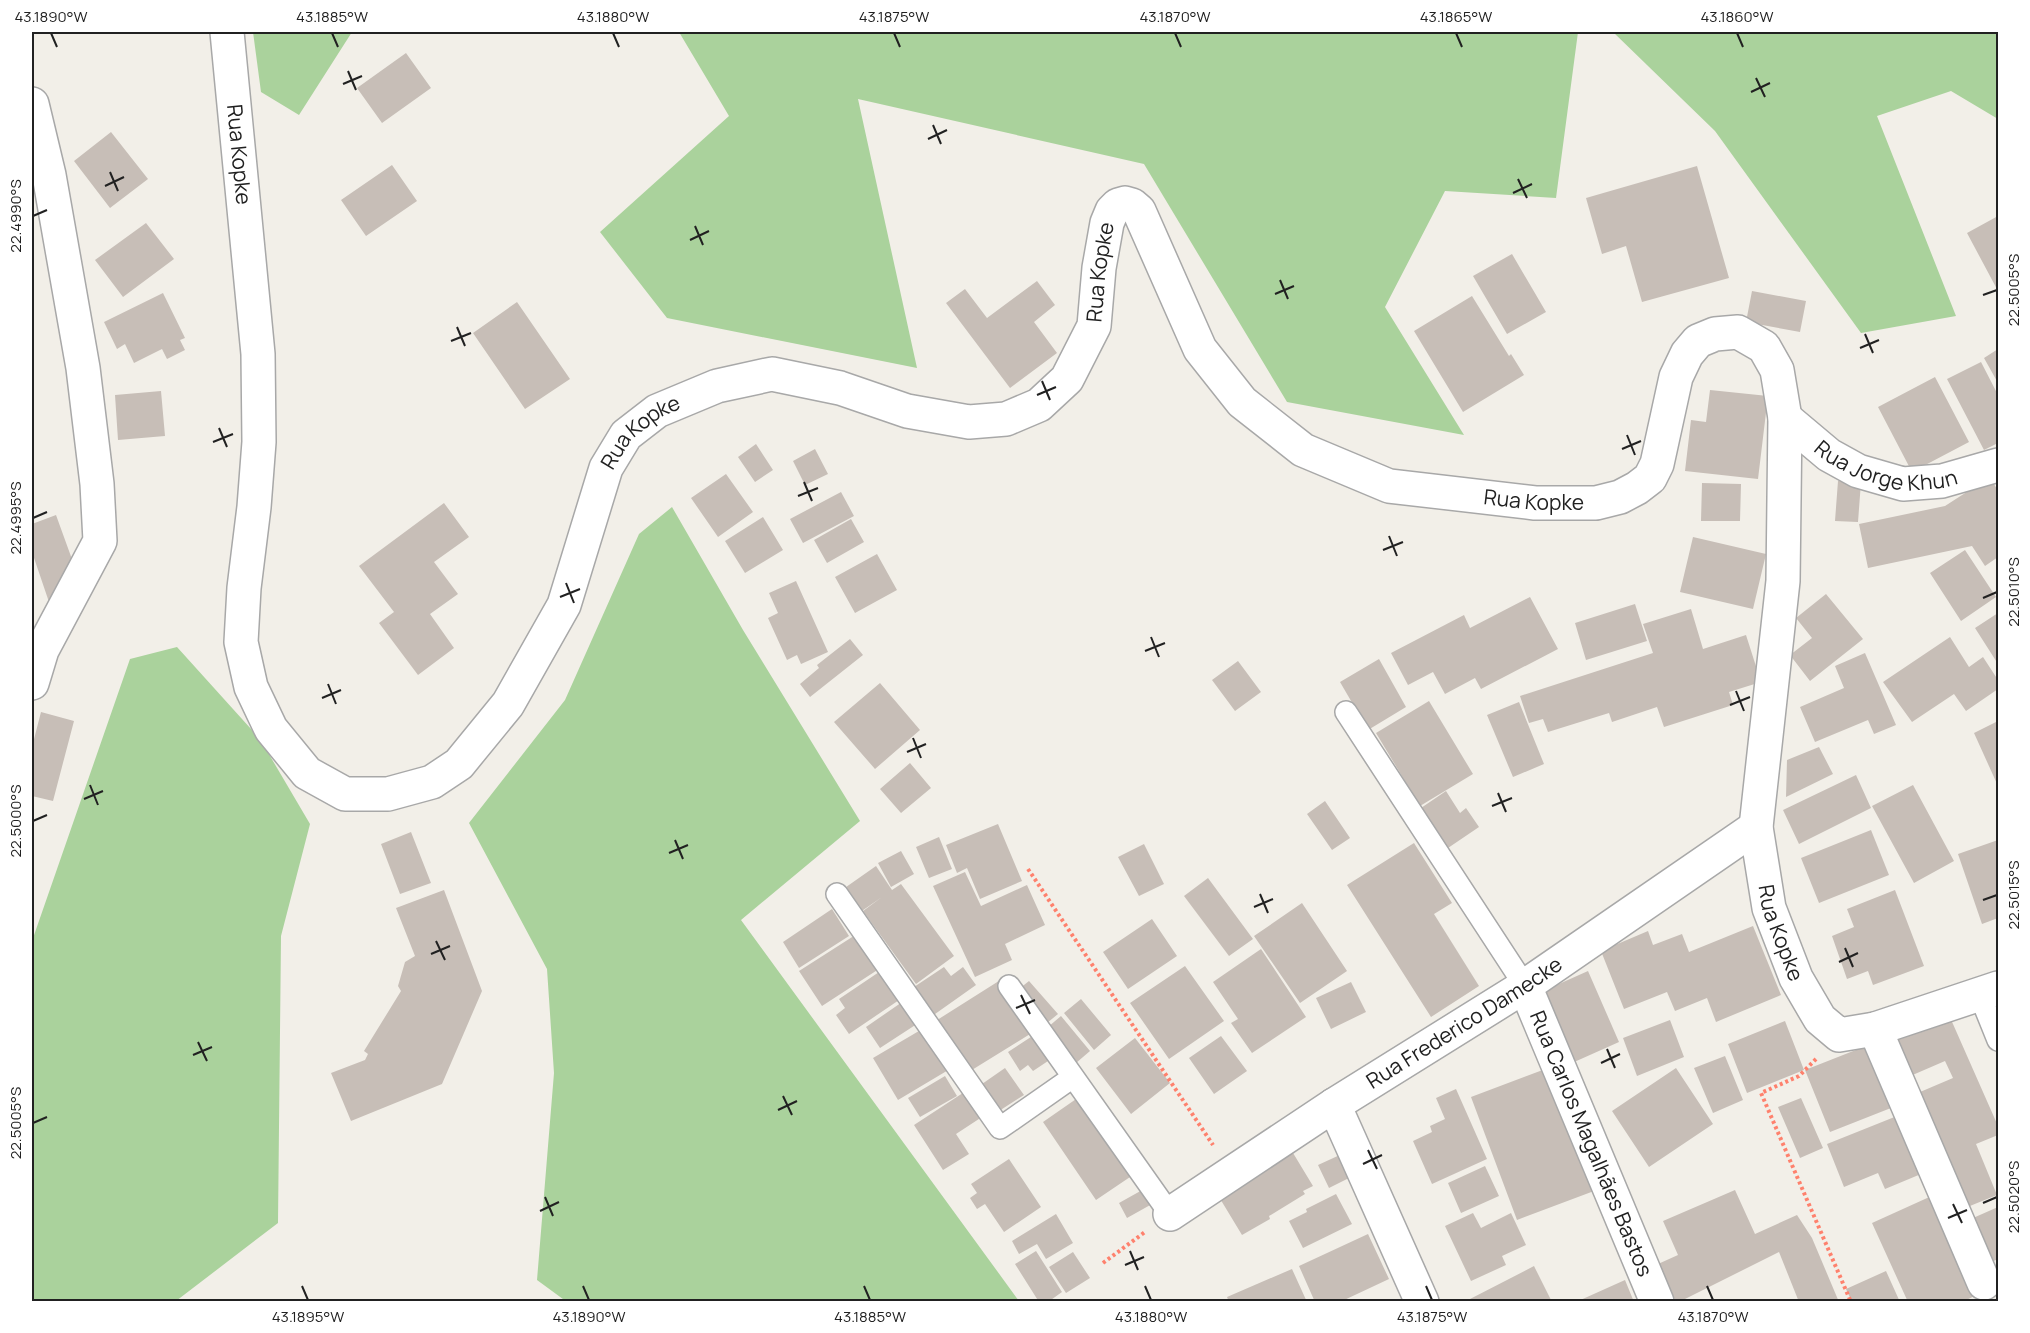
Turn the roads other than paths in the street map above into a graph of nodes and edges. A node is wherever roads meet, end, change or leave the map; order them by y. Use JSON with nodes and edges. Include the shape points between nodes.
{"nodes":[{"id":1,"x":227,"y":32,"type":"edge"},
{"id":2,"x":32,"y":104,"type":"edge"},
{"id":3,"x":1785,"y":417,"type":"junction"},
{"id":4,"x":1998,"y":465,"type":"edge"},
{"id":5,"x":32,"y":683,"type":"edge"},
{"id":6,"x":1346,"y":712,"type":"dead end"},
{"id":7,"x":1756,"y":827,"type":"junction"},
{"id":8,"x":837,"y":894,"type":"dead end"},
{"id":9,"x":1009,"y":986,"type":"dead end"},
{"id":10,"x":1525,"y":986,"type":"junction"},
{"id":11,"x":1989,"y":991,"type":"edge"},
{"id":12,"x":1875,"y":1029,"type":"junction"},
{"id":13,"x":1998,"y":1040,"type":"edge"},
{"id":14,"x":1073,"y":1077,"type":"junction"},
{"id":15,"x":1334,"y":1105,"type":"junction"},
{"id":16,"x":1170,"y":1214,"type":"joint"},
{"id":17,"x":1984,"y":1283,"type":"dead end"},
{"id":18,"x":1422,"y":1302,"type":"edge"},
{"id":19,"x":1657,"y":1302,"type":"edge"}],
"edges":[{"from":1,"to":3,"type":"street","name":"Rua Kopke","via":[[258,354],[259,442],[242,642],[251,687],[271,729],[307,773],[345,794],[388,794],[432,782],[459,764],[508,704],[564,605],[606,468],[626,435],[657,411],[717,386],[772,374],[840,388],[907,411],[969,422],[1006,418],[1039,405],[1067,379],[1094,326],[1107,223],[1112,211],[1125,203],[1139,211],[1200,349],[1242,402],[1303,450],[1389,486],[1535,503],[1596,503],[1620,498],[1650,478],[1657,464],[1676,377],[1687,354],[1698,342],[1715,334],[1738,332],[1764,347],[1777,370]]},
{"from":2,"to":5,"type":"street","via":[[49,175],[83,368],[100,541],[42,650]]},
{"from":3,"to":4,"type":"street","name":"Rua Jorge Khun","via":[[1829,455],[1858,471],[1903,484],[1942,481]]},
{"from":3,"to":7,"type":"street","name":"Rua Kopke","via":[[1783,580]]},
{"from":6,"to":10,"type":"lane"},
{"from":7,"to":10,"type":"street","name":"Rua Frederico Damecke"},
{"from":7,"to":12,"type":"street","name":"Rua Kopke","via":[[1769,908],[1796,978],[1820,1019],[1839,1035]]},
{"from":8,"to":14,"type":"lane","via":[[1000,1128]]},
{"from":9,"to":14,"type":"lane"},
{"from":10,"to":15,"type":"street","name":"Rua Frederico Damecke"},
{"from":10,"to":19,"type":"street","name":"Rua Carlos Magalhães Bastos"},
{"from":11,"to":12,"type":"street"},
{"from":11,"to":13,"type":"lane"},
{"from":12,"to":17,"type":"street"},
{"from":14,"to":16,"type":"lane"},
{"from":15,"to":16,"type":"street","name":"Rua Frederico Damecke"},
{"from":15,"to":18,"type":"street"}]}
